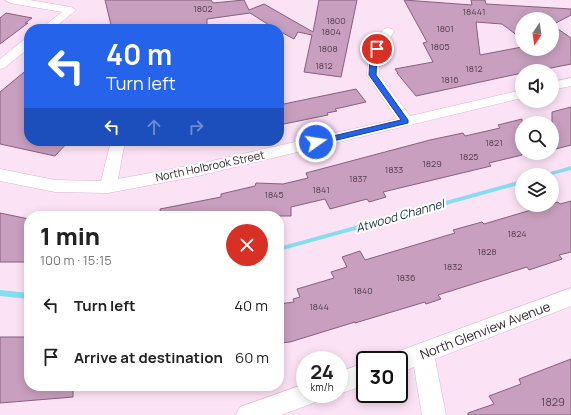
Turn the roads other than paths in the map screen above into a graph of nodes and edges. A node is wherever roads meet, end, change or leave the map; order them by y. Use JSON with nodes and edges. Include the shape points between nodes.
{"nodes":[{"id":1,"x":10,"y":0,"type":"edge"},
{"id":2,"x":53,"y":24,"type":"edge"},
{"id":3,"x":388,"y":31,"type":"dead end"},
{"id":4,"x":24,"y":46,"type":"edge"},
{"id":5,"x":0,"y":65,"type":"edge"},
{"id":6,"x":571,"y":82,"type":"edge"},
{"id":7,"x":559,"y":85,"type":"edge"},
{"id":8,"x":515,"y":96,"type":"edge"},
{"id":9,"x":406,"y":122,"type":"junction"},
{"id":10,"x":117,"y":146,"type":"edge"},
{"id":11,"x":0,"y":176,"type":"edge"},
{"id":12,"x":108,"y":187,"type":"junction"},
{"id":13,"x":571,"y":297,"type":"edge"},
{"id":14,"x":423,"y":354,"type":"junction"},
{"id":15,"x":408,"y":359,"type":"edge"},
{"id":16,"x":296,"y":398,"type":"edge"},
{"id":17,"x":248,"y":415,"type":"edge"},
{"id":18,"x":434,"y":415,"type":"edge"}],
"edges":[{"from":1,"to":2,"type":"street","via":[[71,10]]},
{"from":3,"to":9,"type":"street","via":[[374,57],[373,75]]},
{"from":4,"to":5,"type":"street"},
{"from":6,"to":7,"type":"street"},
{"from":8,"to":9,"type":"street","name":"North Holbrook Street"},
{"from":9,"to":12,"type":"street","name":"North Holbrook Street","via":[[198,170]]},
{"from":10,"to":12,"type":"street"},
{"from":11,"to":12,"type":"street","name":"North Holbrook Street","via":[[55,186]]},
{"from":13,"to":14,"type":"street","name":"North Glenview Avenue"},
{"from":14,"to":15,"type":"street","name":"North Glenview Avenue"},
{"from":14,"to":18,"type":"street"},
{"from":16,"to":17,"type":"street"}]}
